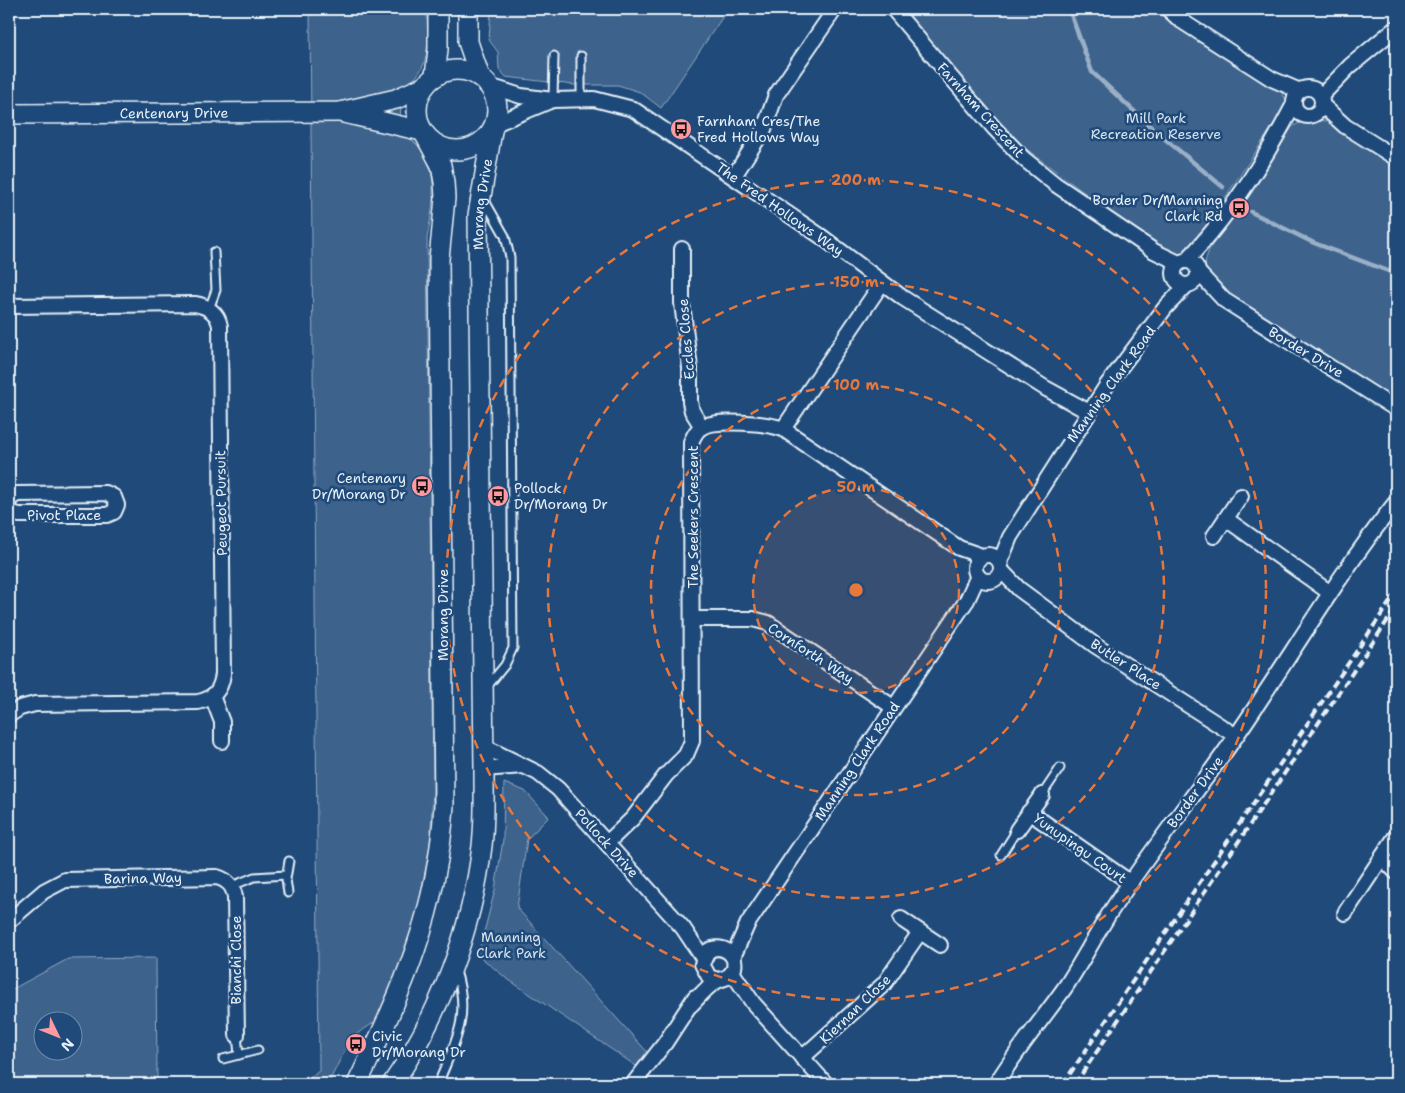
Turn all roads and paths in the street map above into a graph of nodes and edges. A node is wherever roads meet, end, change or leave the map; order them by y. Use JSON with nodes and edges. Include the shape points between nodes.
{"nodes":[{"id":1,"x":438,"y":9,"type":"edge"},
{"id":2,"x":468,"y":9,"type":"edge"},
{"id":3,"x":835,"y":9,"type":"edge"},
{"id":4,"x":893,"y":9,"type":"edge"},
{"id":5,"x":1168,"y":9,"type":"edge"},
{"id":6,"x":1396,"y":28,"type":"edge"},
{"id":7,"x":554,"y":56,"type":"dead end"},
{"id":8,"x":581,"y":56,"type":"dead end"},
{"id":9,"x":430,"y":82,"type":"junction"},
{"id":10,"x":485,"y":82,"type":"junction"},
{"id":11,"x":581,"y":99,"type":"junction"},
{"id":12,"x":553,"y":100,"type":"junction"},
{"id":13,"x":1308,"y":102,"type":"junction"},
{"id":14,"x":340,"y":112,"type":"junction"},
{"id":15,"x":9,"y":114,"type":"edge"},
{"id":16,"x":493,"y":128,"type":"junction"},
{"id":17,"x":424,"y":133,"type":"junction"},
{"id":18,"x":1396,"y":158,"type":"edge"},
{"id":19,"x":734,"y":176,"type":"junction"},
{"id":20,"x":481,"y":192,"type":"junction"},
{"id":21,"x":682,"y":249,"type":"dead end"},
{"id":22,"x":214,"y":252,"type":"dead end"},
{"id":23,"x":1186,"y":273,"type":"junction"},
{"id":24,"x":882,"y":283,"type":"junction"},
{"id":25,"x":9,"y":306,"type":"edge"},
{"id":26,"x":209,"y":309,"type":"junction"},
{"id":27,"x":1396,"y":409,"type":"edge"},
{"id":28,"x":1086,"y":416,"type":"junction"},
{"id":29,"x":702,"y":427,"type":"junction"},
{"id":30,"x":783,"y":429,"type":"junction"},
{"id":31,"x":1241,"y":496,"type":"dead end"},
{"id":32,"x":9,"y":499,"type":"edge"},
{"id":33,"x":1396,"y":502,"type":"edge"},
{"id":34,"x":9,"y":512,"type":"edge"},
{"id":35,"x":1226,"y":519,"type":"junction"},
{"id":36,"x":1214,"y":536,"type":"dead end"},
{"id":37,"x":989,"y":568,"type":"junction"},
{"id":38,"x":1329,"y":592,"type":"junction"},
{"id":39,"x":693,"y":619,"type":"junction"},
{"id":40,"x":483,"y":692,"type":"junction"},
{"id":41,"x":212,"y":696,"type":"junction"},
{"id":42,"x":893,"y":707,"type":"junction"},
{"id":43,"x":9,"y":715,"type":"edge"},
{"id":44,"x":1236,"y":736,"type":"junction"},
{"id":45,"x":222,"y":741,"type":"dead end"},
{"id":46,"x":484,"y":746,"type":"junction"},
{"id":47,"x":523,"y":766,"type":"junction"},
{"id":48,"x":1060,"y":768,"type":"dead end"},
{"id":49,"x":484,"y":769,"type":"junction"},
{"id":50,"x":1042,"y":795,"type":"joint"},
{"id":51,"x":1029,"y":812,"type":"junction"},
{"id":52,"x":1017,"y":830,"type":"joint"},
{"id":53,"x":1396,"y":836,"type":"edge"},
{"id":54,"x":607,"y":844,"type":"junction"},
{"id":55,"x":1001,"y":855,"type":"dead end"},
{"id":56,"x":1382,"y":857,"type":"junction"},
{"id":57,"x":289,"y":860,"type":"dead end"},
{"id":58,"x":1396,"y":872,"type":"edge"},
{"id":59,"x":286,"y":875,"type":"junction"},
{"id":60,"x":1131,"y":883,"type":"junction"},
{"id":61,"x":232,"y":886,"type":"junction"},
{"id":62,"x":288,"y":893,"type":"dead end"},
{"id":63,"x":1345,"y":914,"type":"dead end"},
{"id":64,"x":901,"y":919,"type":"dead end"},
{"id":65,"x":9,"y":921,"type":"edge"},
{"id":66,"x":748,"y":923,"type":"junction"},
{"id":67,"x":920,"y":932,"type":"junction"},
{"id":68,"x":940,"y":944,"type":"dead end"},
{"id":69,"x":712,"y":952,"type":"junction"},
{"id":70,"x":733,"y":957,"type":"junction"},
{"id":71,"x":453,"y":964,"type":"junction"},
{"id":72,"x":705,"y":974,"type":"junction"},
{"id":73,"x":725,"y":977,"type":"junction"},
{"id":74,"x":691,"y":1005,"type":"junction"},
{"id":75,"x":237,"y":1035,"type":"joint"},
{"id":76,"x":258,"y":1050,"type":"dead end"},
{"id":77,"x":239,"y":1055,"type":"junction"},
{"id":78,"x":802,"y":1058,"type":"junction"},
{"id":79,"x":223,"y":1059,"type":"dead end"},
{"id":80,"x":357,"y":1084,"type":"edge"},
{"id":81,"x":392,"y":1084,"type":"edge"},
{"id":82,"x":438,"y":1084,"type":"edge"},
{"id":83,"x":633,"y":1084,"type":"edge"},
{"id":84,"x":826,"y":1084,"type":"edge"},
{"id":85,"x":996,"y":1084,"type":"edge"}],
"edges":[{"from":1,"to":9,"type":"main road","via":[[438,50]]},
{"from":2,"to":10,"type":"main road","via":[[468,42]]},
{"from":3,"to":19,"type":"street","via":[[776,95],[764,129]]},
{"from":4,"to":23,"type":"street","name":"Farnham Crescent","via":[[1024,159],[1054,184]]},
{"from":5,"to":13,"type":"street","via":[[1180,20]]},
{"from":6,"to":13,"type":"street","name":"Manning Clark Road"},
{"from":7,"to":12,"type":"lane"},
{"from":8,"to":11,"type":"lane"},
{"from":9,"to":10,"type":"main road","via":[[458,70],[470,72]]},
{"from":9,"to":14,"type":"main road","name":"Centenary Drive","via":[[396,99]]},
{"from":9,"to":17,"type":"main road","via":[[417,108]]},
{"from":10,"to":12,"type":"street","name":"The Fred Hollows Way","via":[[516,95]]},
{"from":10,"to":16,"type":"main road","via":[[496,104]]},
{"from":11,"to":12,"type":"street","name":"The Fred Hollows Way"},
{"from":11,"to":19,"type":"street","name":"The Fred Hollows Way","via":[[611,102],[633,109]]},
{"from":12,"to":16,"type":"street","name":"The Fred Hollows Way"},
{"from":13,"to":18,"type":"street"},
{"from":13,"to":23,"type":"street","name":"Manning Clark Road","via":[[1278,136]]},
{"from":14,"to":15,"type":"main road","name":"Centenary Drive"},
{"from":14,"to":17,"type":"main road","name":"Centenary Drive"},
{"from":16,"to":17,"type":"main road","via":[[483,141],[459,151],[434,144]]},
{"from":16,"to":20,"type":"main road","name":"Morang Drive"},
{"from":17,"to":80,"type":"main road","name":"Morang Drive","via":[[440,165],[445,198],[439,259],[443,830],[429,908],[413,962]]},
{"from":19,"to":24,"type":"street","name":"The Fred Hollows Way"},
{"from":20,"to":40,"type":"main road","name":"Morang Drive","via":[[478,215]]},
{"from":20,"to":40,"type":"lane","via":[[505,236],[510,257],[513,648],[505,665]]},
{"from":21,"to":29,"type":"street","name":"Eccles Close","via":[[682,303],[690,368],[690,402]]},
{"from":22,"to":26,"type":"lane","via":[[216,290]]},
{"from":23,"to":27,"type":"street","name":"Border Drive"},
{"from":23,"to":28,"type":"street","name":"Manning Clark Road","via":[[1165,308]]},
{"from":24,"to":28,"type":"street","name":"The Fred Hollows Way"},
{"from":24,"to":30,"type":"street"},
{"from":25,"to":26,"type":"street","via":[[195,304]]},
{"from":26,"to":41,"type":"street","name":"Peugeot Pursuit","via":[[218,318],[220,326],[223,655],[222,681]]},
{"from":28,"to":37,"type":"street","name":"Manning Clark Road"},
{"from":29,"to":30,"type":"street","name":"The Seekers Crescent","via":[[762,423]]},
{"from":29,"to":39,"type":"street","name":"The Seekers Crescent","via":[[691,442]]},
{"from":30,"to":37,"type":"street","name":"The Seekers Crescent"},
{"from":31,"to":35,"type":"street"},
{"from":32,"to":34,"type":"street","name":"Pivot Place","via":[[17,494],[106,493],[114,497],[117,505],[114,512],[107,515],[19,515]]},
{"from":33,"to":38,"type":"street","name":"Border Drive"},
{"from":35,"to":36,"type":"street"},
{"from":35,"to":38,"type":"street"},
{"from":37,"to":42,"type":"street","name":"Manning Clark Road"},
{"from":37,"to":44,"type":"street","name":"Butler Place","via":[[1096,646]]},
{"from":38,"to":44,"type":"street","name":"Border Drive"},
{"from":39,"to":42,"type":"street","name":"Cornforth Way","via":[[753,619],[768,623]]},
{"from":39,"to":54,"type":"street","name":"The Seekers Crescent","via":[[694,728],[690,749]]},
{"from":40,"to":46,"type":"main road","name":"Morang Drive"},
{"from":41,"to":43,"type":"street","via":[[198,702],[35,704]]},
{"from":41,"to":45,"type":"street","via":[[222,722]]},
{"from":42,"to":66,"type":"street","name":"Manning Clark Road"},
{"from":44,"to":60,"type":"street","name":"Border Drive"},
{"from":46,"to":47,"type":"street","name":"Pollock Drive"},
{"from":46,"to":49,"type":"main road","name":"Morang Drive"},
{"from":47,"to":49,"type":"street"},
{"from":47,"to":54,"type":"street","name":"Pollock Drive","via":[[558,789]]},
{"from":48,"to":50,"type":"lane"},
{"from":49,"to":71,"type":"main road","name":"Morang Drive","via":[[482,846],[474,892]]},
{"from":50,"to":51,"type":"street"},
{"from":51,"to":52,"type":"street"},
{"from":51,"to":60,"type":"street","name":"Yunupingu Court"},
{"from":52,"to":55,"type":"lane"},
{"from":53,"to":56,"type":"street"},
{"from":54,"to":69,"type":"street","name":"Pollock Drive","via":[[683,928]]},
{"from":56,"to":58,"type":"street"},
{"from":56,"to":63,"type":"street"},
{"from":57,"to":59,"type":"lane"},
{"from":59,"to":61,"type":"lane","via":[[254,877]]},
{"from":59,"to":62,"type":"lane"},
{"from":60,"to":85,"type":"street","name":"Border Drive","via":[[1068,983]]},
{"from":61,"to":65,"type":"street","name":"Barina Way","via":[[217,877],[65,880],[44,891]]},
{"from":61,"to":75,"type":"street","name":"Bianchi Close","via":[[235,897]]},
{"from":64,"to":67,"type":"street"},
{"from":66,"to":69,"type":"street","name":"Manning Clark Road"},
{"from":66,"to":70,"type":"street","name":"Manning Clark Road"},
{"from":67,"to":68,"type":"street"},
{"from":67,"to":78,"type":"street","name":"Kiernan Close","via":[[884,984]]},
{"from":69,"to":70,"type":"street"},
{"from":69,"to":72,"type":"street","via":[[702,964]]},
{"from":70,"to":73,"type":"street","via":[[734,964]]},
{"from":71,"to":81,"type":"main road","name":"Morang Drive","via":[[431,1014]]},
{"from":71,"to":82,"type":"lane","name":"Morang Drive","via":[[463,1018]]},
{"from":72,"to":73,"type":"street"},
{"from":72,"to":74,"type":"street"},
{"from":73,"to":74,"type":"street"},
{"from":73,"to":78,"type":"street"},
{"from":74,"to":83,"type":"street"},
{"from":75,"to":77,"type":"lane"},
{"from":76,"to":77,"type":"lane"},
{"from":77,"to":79,"type":"lane"},
{"from":78,"to":84,"type":"street"}]}
